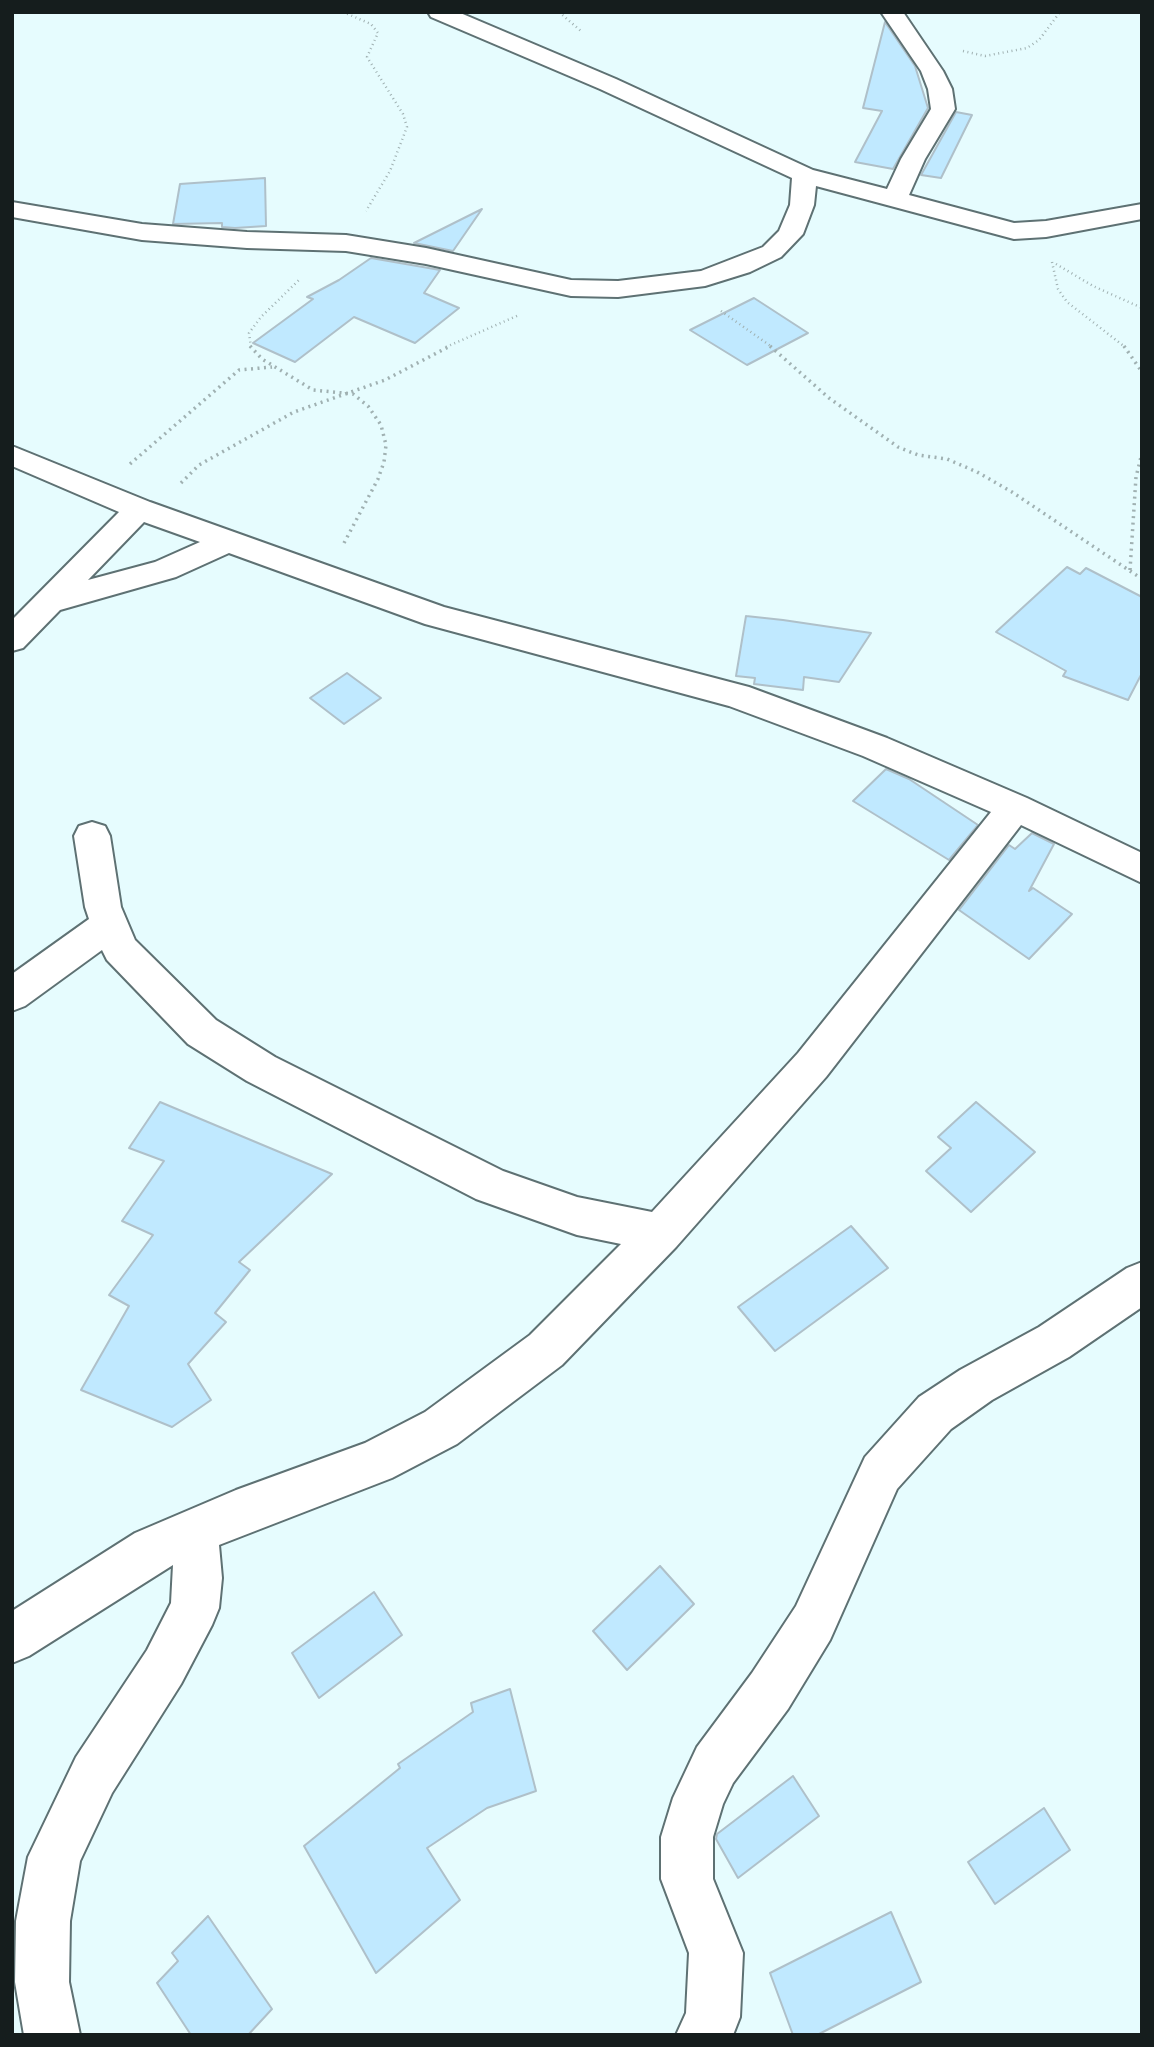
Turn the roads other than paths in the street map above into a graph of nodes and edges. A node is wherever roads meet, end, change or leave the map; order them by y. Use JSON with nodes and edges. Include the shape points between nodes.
{"nodes":[{"id":1,"x":439,"y":12,"type":"edge"},
{"id":2,"x":891,"y":12,"type":"edge"},
{"id":3,"x":804,"y":175,"type":"junction"},
{"id":4,"x":895,"y":198,"type":"junction"},
{"id":5,"x":12,"y":209,"type":"edge"},
{"id":6,"x":1142,"y":211,"type":"edge"},
{"id":7,"x":12,"y":455,"type":"edge"},
{"id":8,"x":148,"y":513,"type":"junction"},
{"id":9,"x":226,"y":541,"type":"junction"},
{"id":10,"x":48,"y":602,"type":"junction"},
{"id":11,"x":12,"y":640,"type":"edge"},
{"id":12,"x":1015,"y":807,"type":"junction"},
{"id":13,"x":92,"y":836,"type":"dead end"},
{"id":14,"x":1142,"y":869,"type":"edge"},
{"id":15,"x":110,"y":924,"type":"junction"},
{"id":16,"x":12,"y":995,"type":"edge"},
{"id":17,"x":661,"y":1233,"type":"junction"},
{"id":18,"x":1142,"y":1282,"type":"edge"},
{"id":19,"x":194,"y":1532,"type":"junction"},
{"id":20,"x":12,"y":1639,"type":"edge"},
{"id":21,"x":52,"y":2035,"type":"edge"},
{"id":22,"x":704,"y":2035,"type":"edge"}],
"edges":[{"from":1,"to":3,"type":"street"},
{"from":2,"to":4,"type":"street","via":[[932,71],[943,109]]},
{"from":3,"to":4,"type":"street"},
{"from":3,"to":5,"type":"street","via":[[802,205],[790,234],[772,252],[705,278],[656,286],[571,288],[346,243],[142,232]]},
{"from":4,"to":6,"type":"street","via":[[1014,230],[1046,229]]},
{"from":7,"to":8,"type":"street"},
{"from":8,"to":9,"type":"street"},
{"from":8,"to":10,"type":"street"},
{"from":9,"to":10,"type":"street","via":[[165,570]]},
{"from":9,"to":12,"type":"street","via":[[436,616],[737,696],[875,747]]},
{"from":10,"to":11,"type":"street"},
{"from":12,"to":14,"type":"street"},
{"from":12,"to":17,"type":"street","via":[[811,1065]]},
{"from":13,"to":15,"type":"street"},
{"from":15,"to":16,"type":"street"},
{"from":15,"to":17,"type":"street","via":[[120,949],[196,1026],[261,1069],[491,1186],[576,1216]]},
{"from":17,"to":19,"type":"street","via":[[546,1350],[441,1428],[376,1462]]},
{"from":18,"to":22,"type":"street","via":[[1054,1342],[934,1413],[881,1473],[813,1623],[715,1765],[699,1798],[687,1837],[687,1879],[716,1953],[713,2017]]},
{"from":19,"to":20,"type":"street","via":[[152,1550]]},
{"from":19,"to":21,"type":"street","via":[[195,1608],[164,1667],[94,1774],[54,1857],[42,1958]]}]}
